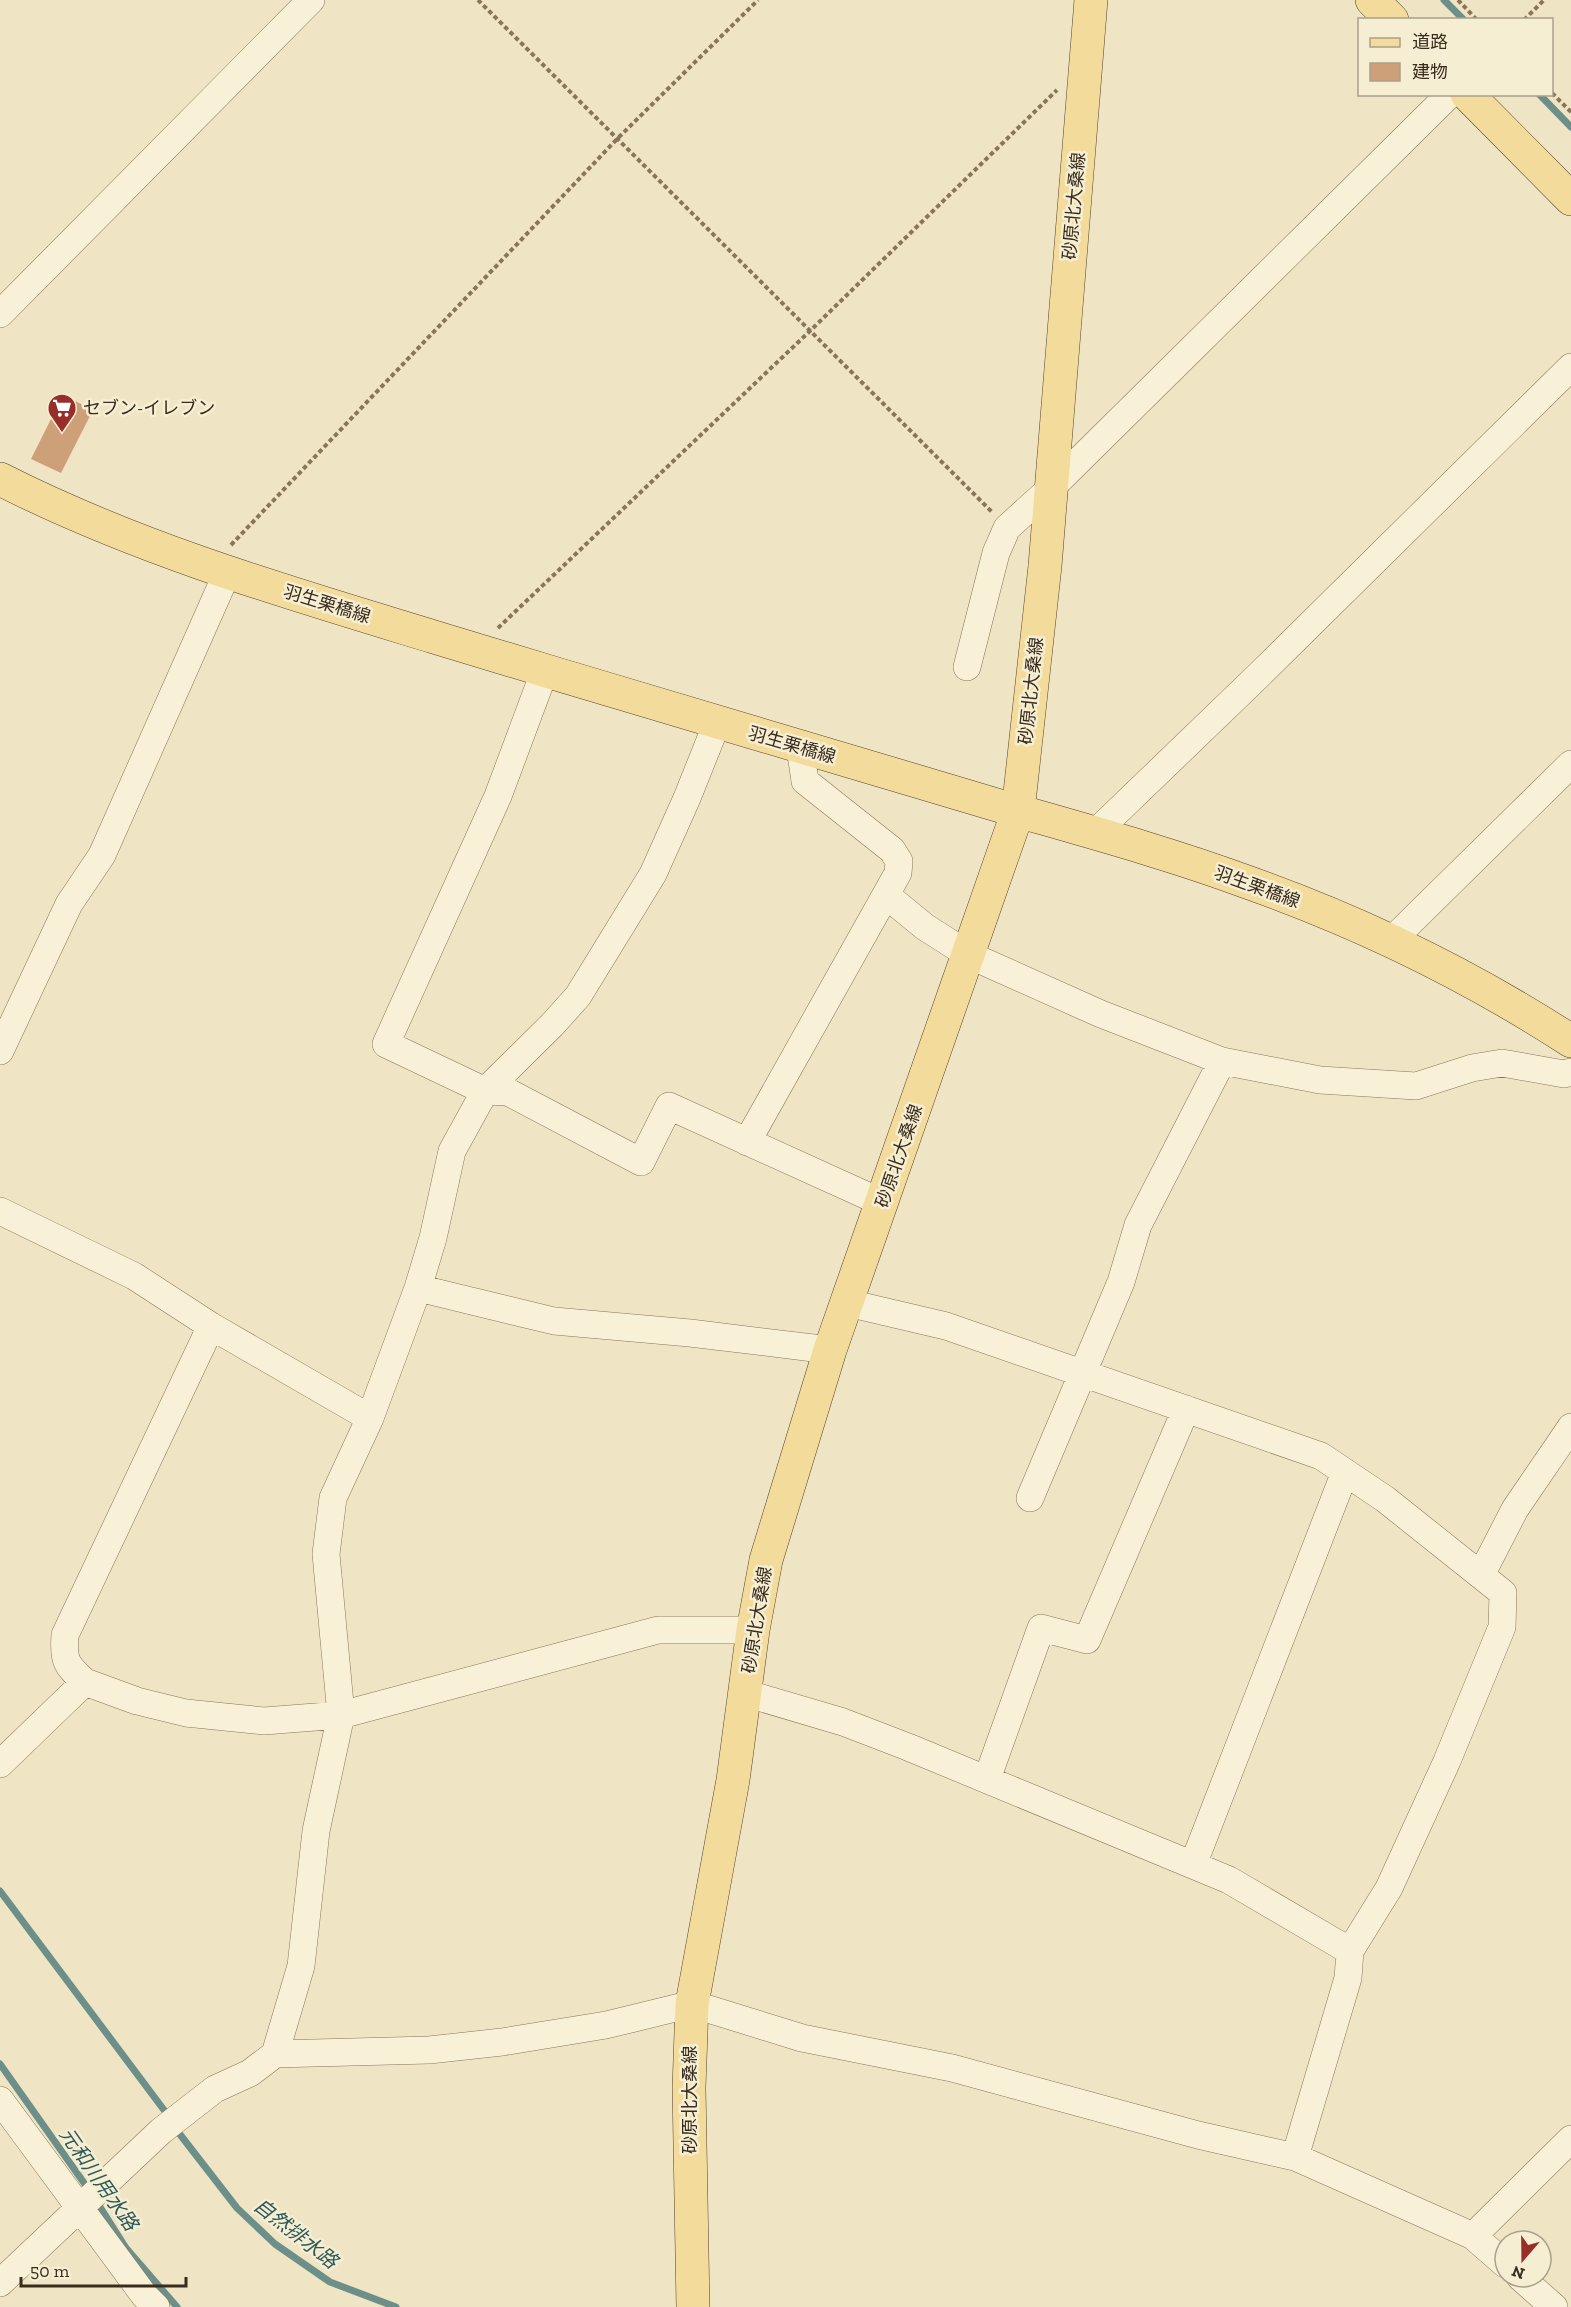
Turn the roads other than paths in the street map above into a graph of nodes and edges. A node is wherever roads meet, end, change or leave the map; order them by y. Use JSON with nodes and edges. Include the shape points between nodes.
{"nodes":[{"id":1,"x":311,"y":0,"type":"edge"},
{"id":2,"x":1091,"y":0,"type":"edge"},
{"id":3,"x":1372,"y":0,"type":"edge"},
{"id":4,"x":1390,"y":18,"type":"edge"},
{"id":5,"x":1448,"y":96,"type":"edge"},
{"id":6,"x":1469,"y":96,"type":"edge"},
{"id":7,"x":1571,"y":199,"type":"edge"},
{"id":8,"x":0,"y":314,"type":"edge"},
{"id":9,"x":1571,"y":367,"type":"edge"},
{"id":10,"x":0,"y":479,"type":"edge"},
{"id":11,"x":1051,"y":488,"type":"junction"},
{"id":12,"x":218,"y":570,"type":"junction"},
{"id":13,"x":968,"y":668,"type":"dead end"},
{"id":14,"x":545,"y":670,"type":"junction"},
{"id":15,"x":717,"y":723,"type":"junction"},
{"id":16,"x":800,"y":747,"type":"junction"},
{"id":17,"x":1571,"y":764,"type":"edge"},
{"id":18,"x":1018,"y":811,"type":"junction"},
{"id":19,"x":1096,"y":832,"type":"junction"},
{"id":20,"x":886,"y":895,"type":"junction"},
{"id":21,"x":1390,"y":942,"type":"junction"},
{"id":22,"x":969,"y":955,"type":"junction"},
{"id":23,"x":1571,"y":1041,"type":"edge"},
{"id":24,"x":0,"y":1051,"type":"edge"},
{"id":25,"x":1222,"y":1062,"type":"junction"},
{"id":26,"x":1571,"y":1072,"type":"edge"},
{"id":27,"x":485,"y":1091,"type":"junction"},
{"id":28,"x":747,"y":1142,"type":"junction"},
{"id":29,"x":883,"y":1203,"type":"junction"},
{"id":30,"x":0,"y":1211,"type":"edge"},
{"id":31,"x":418,"y":1288,"type":"junction"},
{"id":32,"x":848,"y":1303,"type":"junction"},
{"id":33,"x":212,"y":1326,"type":"junction"},
{"id":34,"x":830,"y":1350,"type":"junction"},
{"id":35,"x":1081,"y":1373,"type":"junction"},
{"id":36,"x":1186,"y":1409,"type":"junction"},
{"id":37,"x":370,"y":1418,"type":"junction"},
{"id":38,"x":1571,"y":1427,"type":"edge"},
{"id":39,"x":1345,"y":1472,"type":"junction"},
{"id":40,"x":1030,"y":1498,"type":"dead end"},
{"id":41,"x":1481,"y":1575,"type":"junction"},
{"id":42,"x":753,"y":1630,"type":"junction"},
{"id":43,"x":85,"y":1682,"type":"junction"},
{"id":44,"x":745,"y":1693,"type":"junction"},
{"id":45,"x":341,"y":1715,"type":"junction"},
{"id":46,"x":0,"y":1764,"type":"edge"},
{"id":47,"x":987,"y":1779,"type":"junction"},
{"id":48,"x":1193,"y":1864,"type":"junction"},
{"id":49,"x":1350,"y":1952,"type":"junction"},
{"id":50,"x":692,"y":2004,"type":"junction"},
{"id":51,"x":275,"y":2054,"type":"junction"},
{"id":52,"x":0,"y":2100,"type":"edge"},
{"id":53,"x":1571,"y":2139,"type":"edge"},
{"id":54,"x":1295,"y":2157,"type":"junction"},
{"id":55,"x":79,"y":2209,"type":"junction"},
{"id":56,"x":1473,"y":2236,"type":"junction"},
{"id":57,"x":1493,"y":2254,"type":"edge"},
{"id":58,"x":0,"y":2283,"type":"edge"},
{"id":59,"x":1534,"y":2289,"type":"edge"},
{"id":60,"x":156,"y":2307,"type":"edge"},
{"id":61,"x":693,"y":2307,"type":"edge"},
{"id":62,"x":1554,"y":2307,"type":"edge"}],
"edges":[{"from":1,"to":8,"type":"street"},
{"from":2,"to":11,"type":"main road","name":"砂原北大桑線"},
{"from":3,"to":4,"type":"main road"},
{"from":5,"to":11,"type":"street"},
{"from":6,"to":7,"type":"main road"},
{"from":9,"to":19,"type":"street"},
{"from":10,"to":12,"type":"main road","name":"羽生栗橋線","via":[[41,500]]},
{"from":11,"to":13,"type":"street","via":[[1007,528],[996,552]]},
{"from":11,"to":18,"type":"main road","name":"砂原北大桑線"},
{"from":12,"to":14,"type":"main road","name":"羽生栗橋線"},
{"from":12,"to":24,"type":"street","via":[[102,855],[69,904]]},
{"from":14,"to":15,"type":"main road","name":"羽生栗橋線"},
{"from":14,"to":27,"type":"street","via":[[498,796],[386,1044]]},
{"from":15,"to":16,"type":"main road","name":"羽生栗橋線"},
{"from":15,"to":27,"type":"street","via":[[653,874],[578,996]]},
{"from":16,"to":18,"type":"main road","name":"羽生栗橋線"},
{"from":16,"to":20,"type":"street","via":[[805,781],[892,850],[899,861],[898,873]]},
{"from":17,"to":21,"type":"street"},
{"from":18,"to":19,"type":"main road","name":"羽生栗橋線"},
{"from":18,"to":22,"type":"main road","name":"砂原北大桑線"},
{"from":19,"to":21,"type":"main road","name":"羽生栗橋線","via":[[1247,882]]},
{"from":20,"to":22,"type":"street","via":[[925,927]]},
{"from":20,"to":28,"type":"street"},
{"from":21,"to":23,"type":"main road","name":"羽生栗橋線","via":[[1524,1010]]},
{"from":22,"to":25,"type":"street"},
{"from":22,"to":29,"type":"main road","name":"砂原北大桑線"},
{"from":25,"to":26,"type":"street","via":[[1320,1080],[1416,1086],[1502,1063]]},
{"from":25,"to":35,"type":"street","via":[[1138,1225],[1121,1282]]},
{"from":27,"to":28,"type":"street","via":[[508,1092],[640,1162],[669,1106]]},
{"from":27,"to":31,"type":"street","via":[[452,1151]]},
{"from":28,"to":29,"type":"street"},
{"from":29,"to":32,"type":"main road","name":"砂原北大桑線"},
{"from":30,"to":33,"type":"street","via":[[134,1276]]},
{"from":31,"to":34,"type":"street","via":[[554,1321]]},
{"from":31,"to":37,"type":"street"},
{"from":32,"to":34,"type":"main road","name":"砂原北大桑線"},
{"from":32,"to":35,"type":"street","via":[[946,1326]]},
{"from":33,"to":37,"type":"street"},
{"from":33,"to":43,"type":"street","via":[[65,1635],[68,1667]]},
{"from":34,"to":42,"type":"main road","name":"砂原北大桑線","via":[[766,1560]]},
{"from":35,"to":36,"type":"street"},
{"from":35,"to":40,"type":"street"},
{"from":36,"to":39,"type":"street","via":[[1321,1456]]},
{"from":36,"to":47,"type":"street","via":[[1087,1640],[1041,1628]]},
{"from":37,"to":45,"type":"street","via":[[333,1498],[326,1554]]},
{"from":38,"to":41,"type":"street","via":[[1515,1509]]},
{"from":39,"to":41,"type":"street"},
{"from":39,"to":48,"type":"street"},
{"from":41,"to":49,"type":"street","via":[[1503,1593],[1502,1627],[1389,1888]]},
{"from":42,"to":44,"type":"main road","name":"砂原北大桑線"},
{"from":42,"to":45,"type":"street","via":[[658,1630]]},
{"from":43,"to":45,"type":"street","via":[[186,1713],[264,1721]]},
{"from":43,"to":46,"type":"street"},
{"from":44,"to":47,"type":"street","via":[[843,1722]]},
{"from":44,"to":50,"type":"main road","name":"砂原北大桑線"},
{"from":45,"to":51,"type":"street","via":[[316,1831],[301,1966]]},
{"from":47,"to":48,"type":"street"},
{"from":48,"to":49,"type":"street","via":[[1229,1880]]},
{"from":49,"to":54,"type":"street","via":[[1348,1978]]},
{"from":50,"to":51,"type":"street","via":[[606,2025],[502,2042],[429,2050]]},
{"from":50,"to":54,"type":"street","via":[[802,2038],[952,2068],[1198,2135]]},
{"from":50,"to":61,"type":"main road","name":"砂原北大桑線","via":[[689,2088]]},
{"from":51,"to":55,"type":"street","via":[[250,2073],[215,2089],[161,2130]]},
{"from":52,"to":55,"type":"street"},
{"from":53,"to":56,"type":"street"},
{"from":54,"to":56,"type":"street"},
{"from":55,"to":58,"type":"street"},
{"from":55,"to":60,"type":"street"},
{"from":56,"to":57,"type":"street"},
{"from":59,"to":62,"type":"street"}]}
